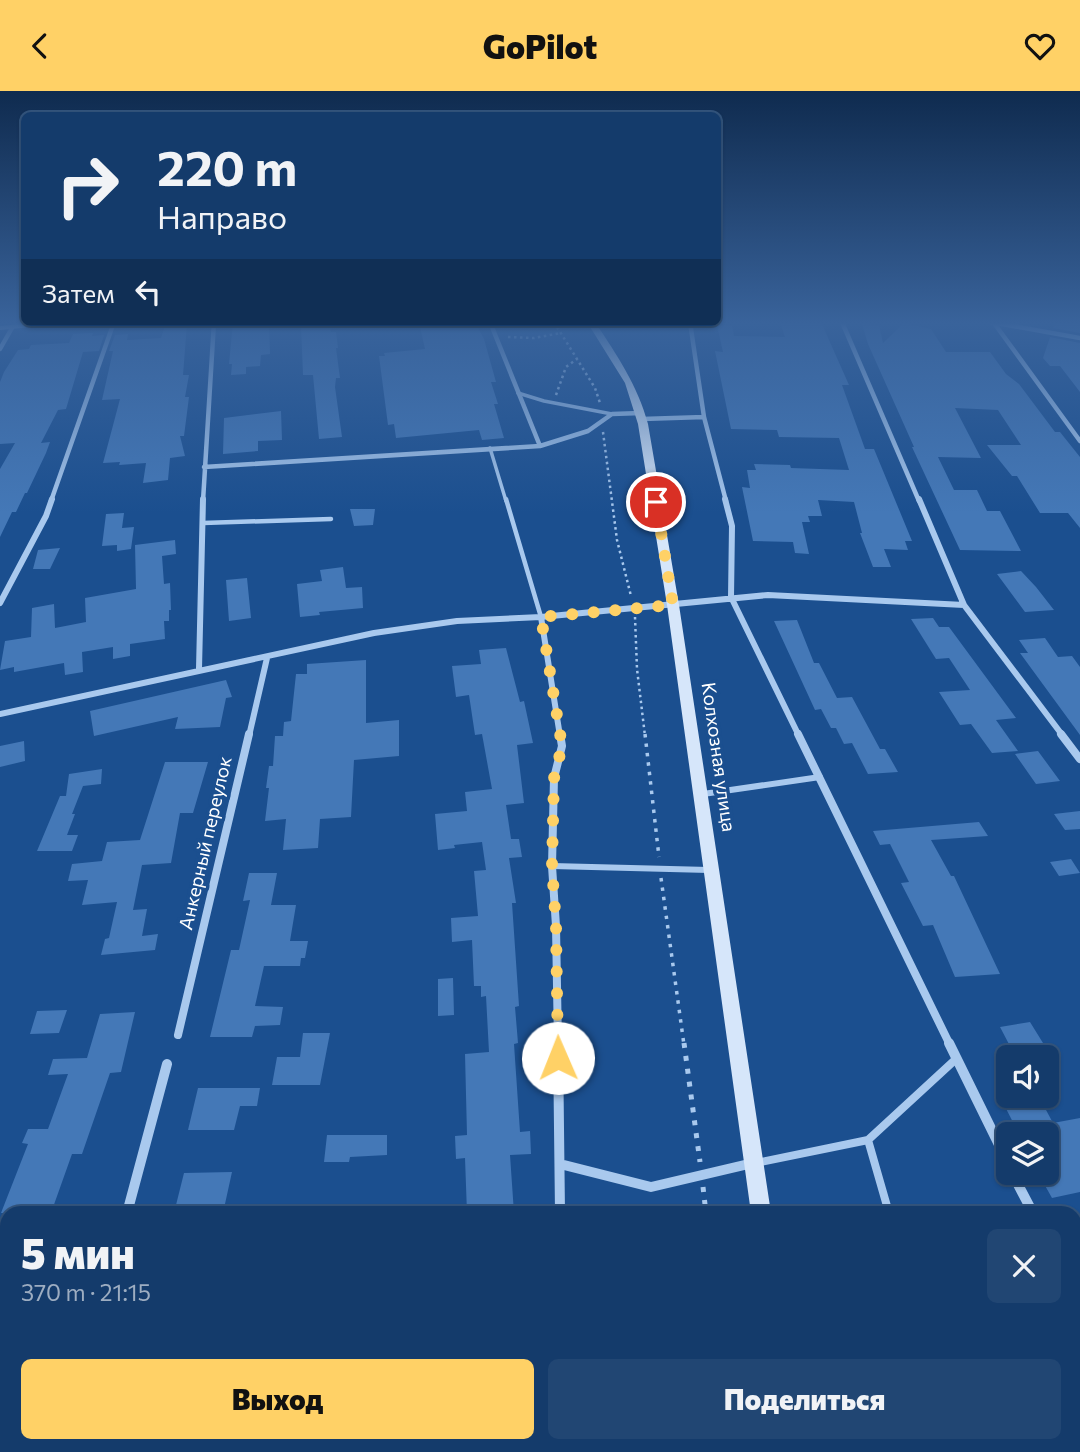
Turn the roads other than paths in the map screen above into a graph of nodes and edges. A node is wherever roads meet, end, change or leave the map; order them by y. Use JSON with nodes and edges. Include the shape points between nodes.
{"nodes":[{"id":1,"x":92,"y":386,"type":"edge"},
{"id":2,"x":210,"y":386,"type":"edge"},
{"id":3,"x":515,"y":386,"type":"edge"},
{"id":4,"x":630,"y":386,"type":"edge"},
{"id":5,"x":699,"y":386,"type":"edge"},
{"id":6,"x":869,"y":386,"type":"edge"},
{"id":7,"x":1039,"y":386,"type":"edge"},
{"id":8,"x":518,"y":393,"type":"junction"},
{"id":9,"x":612,"y":414,"type":"junction"},
{"id":10,"x":642,"y":416,"type":"junction"},
{"id":11,"x":704,"y":417,"type":"junction"},
{"id":12,"x":1080,"y":441,"type":"edge"},
{"id":13,"x":540,"y":446,"type":"junction"},
{"id":14,"x":490,"y":448,"type":"junction"},
{"id":15,"x":204,"y":467,"type":"junction"},
{"id":16,"x":331,"y":519,"type":"dead end"},
{"id":17,"x":203,"y":523,"type":"junction"},
{"id":18,"x":731,"y":597,"type":"junction"},
{"id":19,"x":0,"y":603,"type":"edge"},
{"id":20,"x":964,"y":604,"type":"junction"},
{"id":21,"x":673,"y":605,"type":"junction"},
{"id":22,"x":541,"y":617,"type":"junction"},
{"id":23,"x":267,"y":658,"type":"junction"},
{"id":24,"x":199,"y":669,"type":"junction"},
{"id":25,"x":0,"y":714,"type":"edge"},
{"id":26,"x":1080,"y":759,"type":"edge"},
{"id":27,"x":820,"y":777,"type":"junction"},
{"id":28,"x":700,"y":795,"type":"junction"},
{"id":29,"x":552,"y":866,"type":"junction"},
{"id":30,"x":711,"y":870,"type":"junction"},
{"id":31,"x":178,"y":1035,"type":"dead end"},
{"id":32,"x":956,"y":1059,"type":"junction"},
{"id":33,"x":167,"y":1064,"type":"dead end"},
{"id":34,"x":868,"y":1140,"type":"junction"},
{"id":35,"x":996,"y":1140,"type":"edge"},
{"id":36,"x":753,"y":1163,"type":"junction"},
{"id":37,"x":560,"y":1164,"type":"junction"},
{"id":38,"x":1019,"y":1185,"type":"edge"},
{"id":39,"x":129,"y":1206,"type":"edge"},
{"id":40,"x":560,"y":1206,"type":"edge"},
{"id":41,"x":760,"y":1206,"type":"edge"},
{"id":42,"x":887,"y":1206,"type":"edge"},
{"id":43,"x":1029,"y":1206,"type":"edge"}],
"edges":[{"from":1,"to":19,"type":"street","via":[[46,516]]},
{"from":2,"to":15,"type":"street"},
{"from":3,"to":8,"type":"street"},
{"from":4,"to":10,"type":"main road","name":"Колхозная улица"},
{"from":5,"to":11,"type":"street"},
{"from":6,"to":20,"type":"street"},
{"from":7,"to":12,"type":"street"},
{"from":8,"to":9,"type":"lane"},
{"from":8,"to":13,"type":"street"},
{"from":9,"to":10,"type":"street"},
{"from":9,"to":13,"type":"street","via":[[576,437]]},
{"from":10,"to":11,"type":"street"},
{"from":10,"to":21,"type":"main road","name":"Колхозная улица"},
{"from":11,"to":18,"type":"street","via":[[732,526]]},
{"from":13,"to":14,"type":"street"},
{"from":14,"to":15,"type":"street"},
{"from":14,"to":22,"type":"lane"},
{"from":15,"to":17,"type":"street"},
{"from":16,"to":17,"type":"lane"},
{"from":17,"to":24,"type":"street"},
{"from":18,"to":20,"type":"street","via":[[768,594]]},
{"from":18,"to":21,"type":"street"},
{"from":18,"to":27,"type":"street"},
{"from":20,"to":26,"type":"street"},
{"from":21,"to":22,"type":"street"},
{"from":21,"to":28,"type":"main road","name":"Колхозная улица"},
{"from":22,"to":23,"type":"street","via":[[457,621],[374,633]]},
{"from":22,"to":29,"type":"street","via":[[562,746],[554,778]]},
{"from":23,"to":24,"type":"street"},
{"from":23,"to":31,"type":"street","name":"Анкерный переулок"},
{"from":24,"to":25,"type":"street"},
{"from":27,"to":28,"type":"lane"},
{"from":27,"to":32,"type":"street"},
{"from":28,"to":30,"type":"main road","name":"Колхозная улица"},
{"from":29,"to":30,"type":"lane"},
{"from":29,"to":37,"type":"street"},
{"from":30,"to":36,"type":"main road","name":"Колхозная улица"},
{"from":32,"to":34,"type":"lane"},
{"from":32,"to":35,"type":"street"},
{"from":33,"to":39,"type":"street"},
{"from":34,"to":36,"type":"lane"},
{"from":34,"to":42,"type":"lane"},
{"from":36,"to":37,"type":"street","via":[[651,1187]]},
{"from":36,"to":41,"type":"main road","name":"Колхозная улица"},
{"from":37,"to":40,"type":"street"},
{"from":38,"to":43,"type":"street"}]}
